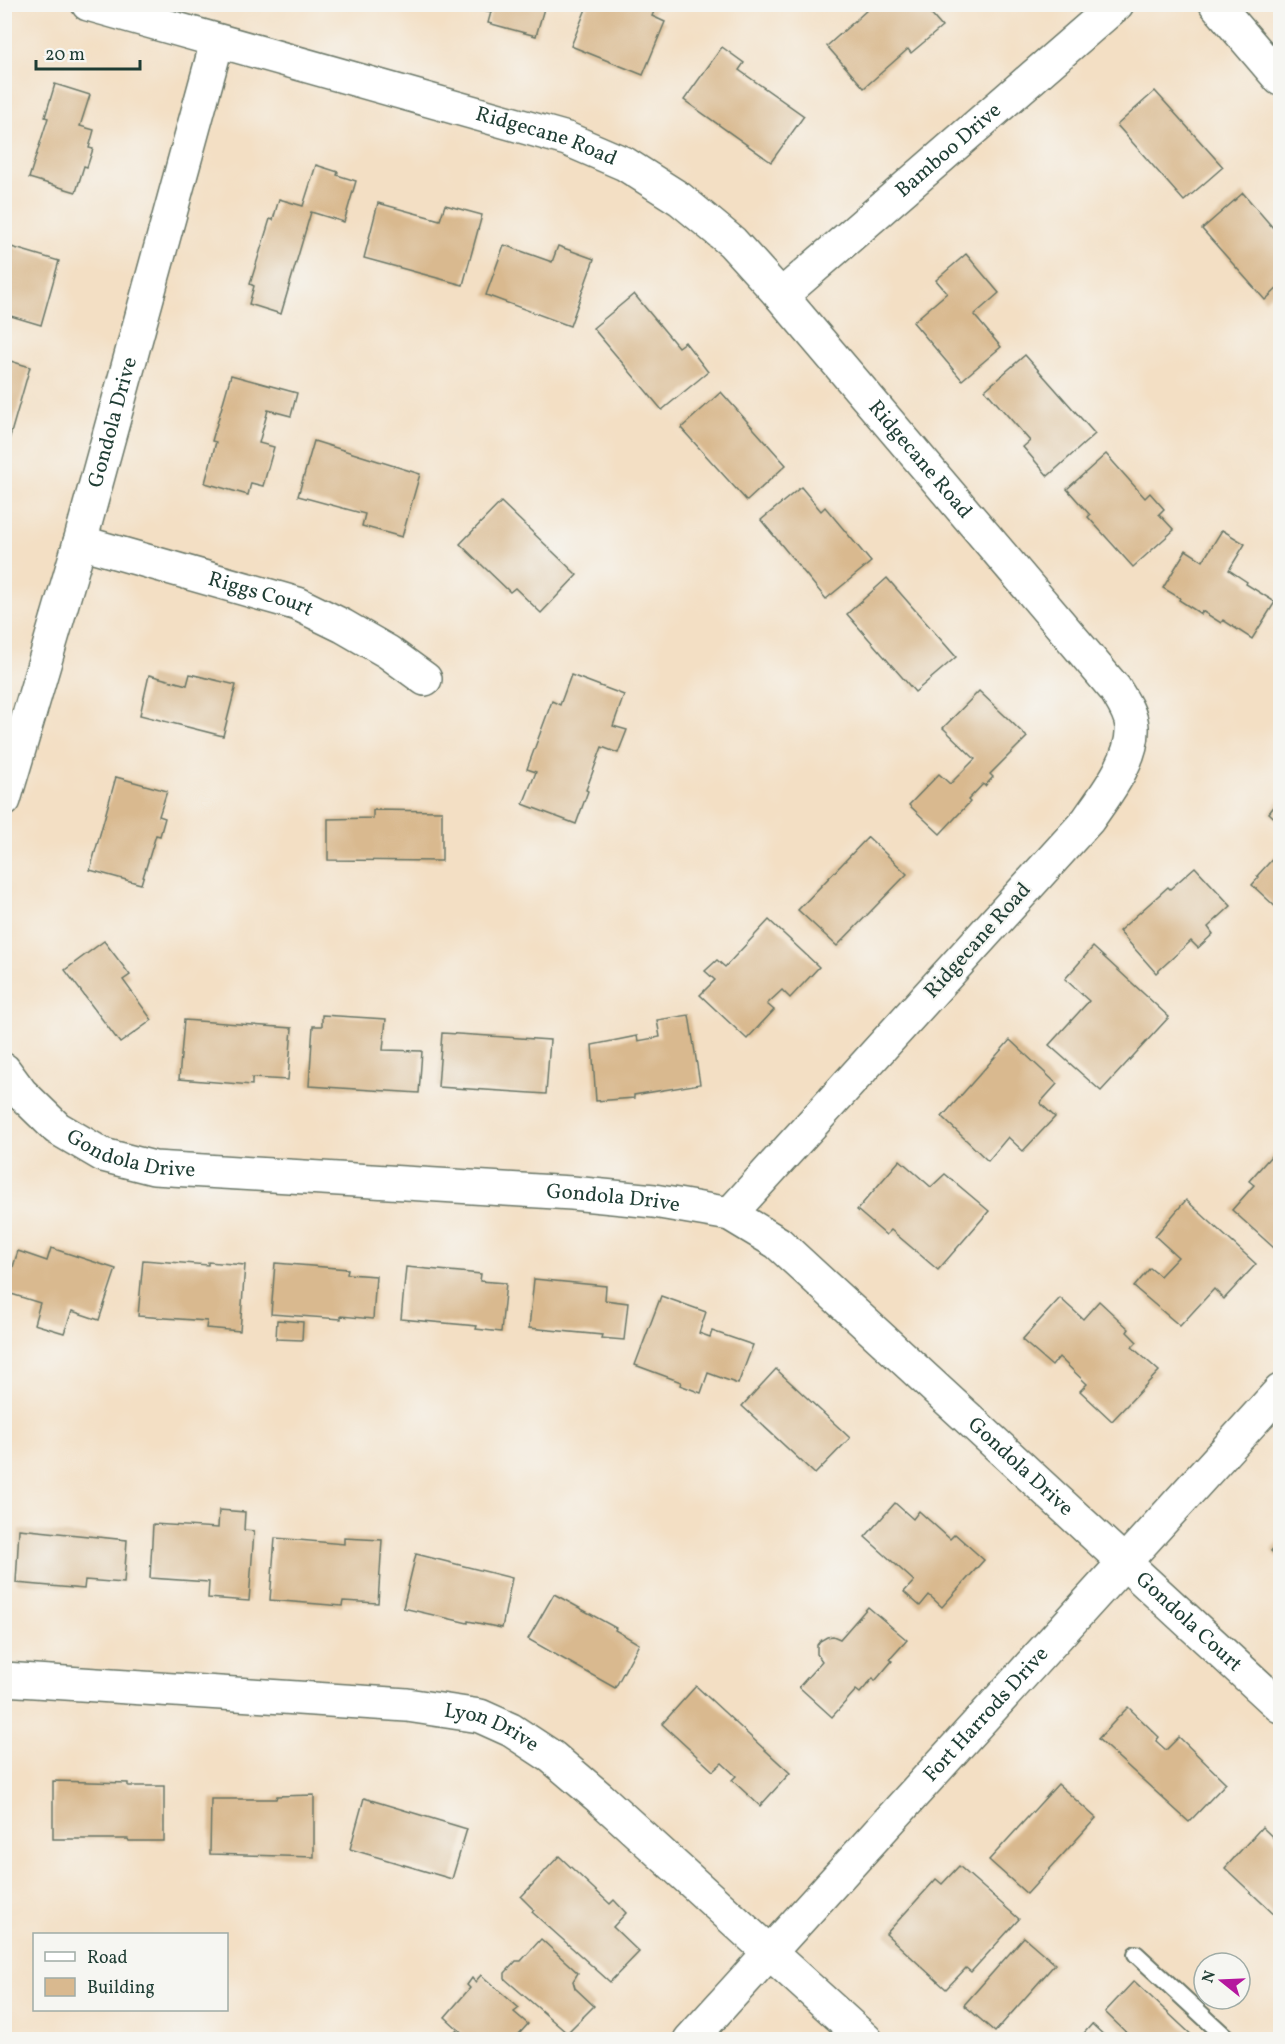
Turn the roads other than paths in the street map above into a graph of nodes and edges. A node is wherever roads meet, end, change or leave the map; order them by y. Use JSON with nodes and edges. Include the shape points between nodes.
{"nodes":[{"id":1,"x":88,"y":4,"type":"edge"},
{"id":2,"x":1117,"y":4,"type":"edge"},
{"id":3,"x":1216,"y":4,"type":"edge"},
{"id":4,"x":217,"y":42,"type":"junction"},
{"id":5,"x":1281,"y":79,"type":"edge"},
{"id":6,"x":781,"y":296,"type":"junction"},
{"id":7,"x":80,"y":542,"type":"junction"},
{"id":8,"x":425,"y":679,"type":"dead end"},
{"id":9,"x":4,"y":800,"type":"edge"},
{"id":10,"x":4,"y":1070,"type":"edge"},
{"id":11,"x":730,"y":1214,"type":"junction"},
{"id":12,"x":1281,"y":1391,"type":"edge"},
{"id":13,"x":1124,"y":1563,"type":"junction"},
{"id":14,"x":4,"y":1679,"type":"edge"},
{"id":15,"x":1281,"y":1706,"type":"edge"},
{"id":16,"x":769,"y":1952,"type":"junction"},
{"id":17,"x":1136,"y":1954,"type":"dead end"},
{"id":18,"x":690,"y":2040,"type":"edge"},
{"id":19,"x":866,"y":2040,"type":"edge"},
{"id":20,"x":1229,"y":2040,"type":"edge"}],
"edges":[{"from":1,"to":4,"type":"street","name":"Ridgecane Road"},
{"from":2,"to":6,"type":"street","name":"Bamboo Drive"},
{"from":3,"to":5,"type":"street"},
{"from":4,"to":6,"type":"street","name":"Ridgecane Road","via":[[567,139],[626,164],[680,199],[732,242]]},
{"from":4,"to":7,"type":"street","name":"Gondola Drive"},
{"from":6,"to":11,"type":"street","name":"Ridgecane Road","via":[[1115,689],[1128,711],[1132,728],[1128,752],[1088,820]]},
{"from":7,"to":8,"type":"street","name":"Riggs Court","via":[[298,604],[388,652]]},
{"from":7,"to":9,"type":"street","name":"Gondola Drive"},
{"from":10,"to":11,"type":"street","name":"Gondola Drive","via":[[21,1094],[57,1128],[103,1155],[154,1168],[572,1193]]},
{"from":11,"to":13,"type":"street","name":"Gondola Drive","via":[[778,1243]]},
{"from":12,"to":13,"type":"street","name":"Fort Harrods Drive"},
{"from":13,"to":15,"type":"street","name":"Gondola Court"},
{"from":13,"to":16,"type":"street","name":"Fort Harrods Drive"},
{"from":14,"to":16,"type":"street","name":"Lyon Drive","via":[[407,1705],[480,1716],[511,1730],[552,1757]]},
{"from":16,"to":18,"type":"street","name":"Fort Harrods Drive"},
{"from":16,"to":19,"type":"street","name":"Lyon Drive"},
{"from":17,"to":20,"type":"lane"}]}
